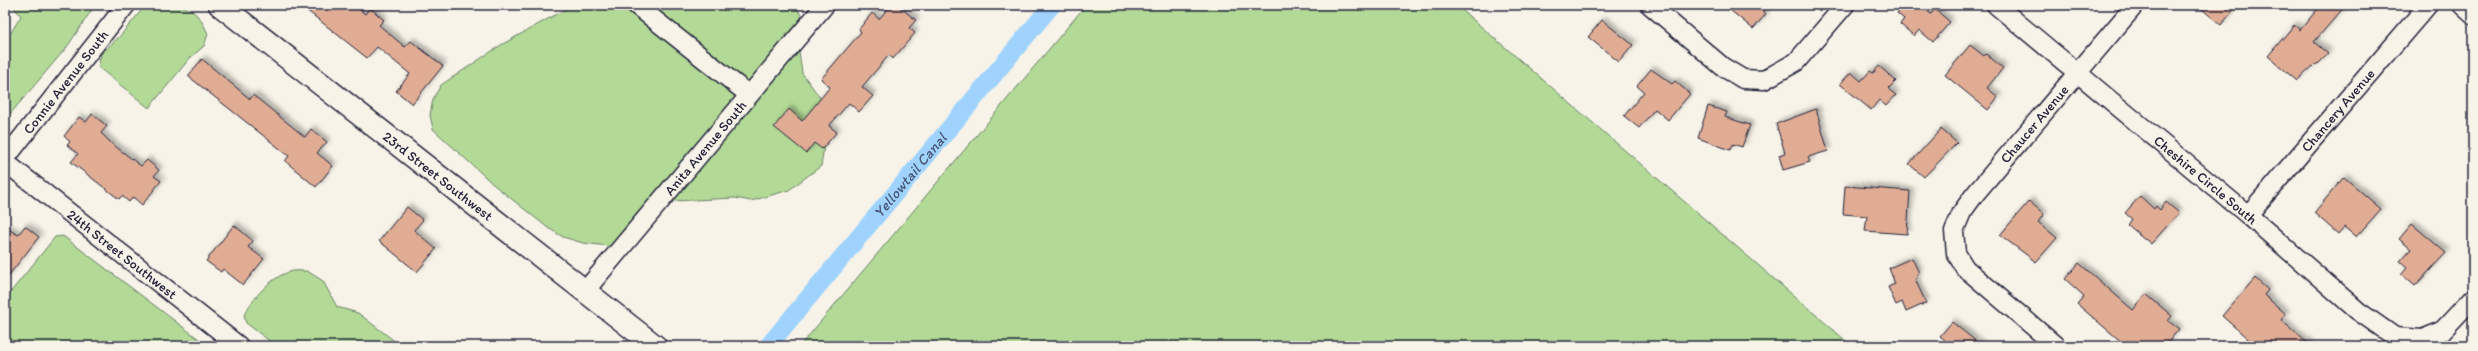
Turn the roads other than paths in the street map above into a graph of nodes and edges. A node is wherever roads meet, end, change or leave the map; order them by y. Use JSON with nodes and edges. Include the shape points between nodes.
{"nodes":[{"id":1,"x":126,"y":5,"type":"edge"},
{"id":2,"x":220,"y":5,"type":"edge"},
{"id":3,"x":636,"y":5,"type":"edge"},
{"id":4,"x":825,"y":5,"type":"edge"},
{"id":5,"x":1650,"y":5,"type":"edge"},
{"id":6,"x":1845,"y":5,"type":"edge"},
{"id":7,"x":1996,"y":5,"type":"edge"},
{"id":8,"x":2135,"y":5,"type":"edge"},
{"id":9,"x":2428,"y":5,"type":"edge"},
{"id":10,"x":2462,"y":5,"type":"edge"},
{"id":11,"x":2473,"y":15,"type":"edge"},
{"id":12,"x":2077,"y":74,"type":"junction"},
{"id":13,"x":748,"y":94,"type":"junction"},
{"id":14,"x":5,"y":160,"type":"edge"},
{"id":15,"x":2248,"y":215,"type":"junction"},
{"id":16,"x":585,"y":291,"type":"junction"},
{"id":17,"x":2473,"y":298,"type":"edge"},
{"id":18,"x":239,"y":346,"type":"edge"},
{"id":19,"x":655,"y":346,"type":"edge"},
{"id":20,"x":2056,"y":346,"type":"edge"}],
"edges":[{"from":1,"to":14,"type":"street","name":"Connie Avenue South"},
{"from":2,"to":16,"type":"street","name":"23rd Street Southwest"},
{"from":3,"to":13,"type":"street"},
{"from":4,"to":13,"type":"street","name":"Anita Avenue South"},
{"from":5,"to":6,"type":"street","via":[[1723,67],[1743,79],[1764,80],[1796,62]]},
{"from":7,"to":12,"type":"street","name":"Cheshire Circle South"},
{"from":8,"to":12,"type":"street","name":"Chaucer Avenue"},
{"from":9,"to":15,"type":"street","name":"Chancery Avenue"},
{"from":10,"to":11,"type":"street"},
{"from":12,"to":15,"type":"street","name":"Cheshire Circle South"},
{"from":12,"to":20,"type":"street","name":"Chaucer Avenue","via":[[1962,212],[1954,231],[1956,252],[1965,268]]},
{"from":13,"to":16,"type":"street","name":"Anita Avenue South"},
{"from":14,"to":18,"type":"street","name":"24th Street Southwest"},
{"from":15,"to":17,"type":"street","name":"Cheshire Circle South","via":[[2378,326],[2395,337],[2422,339],[2442,331]]},
{"from":16,"to":19,"type":"street","name":"23rd Street Southwest"}]}
